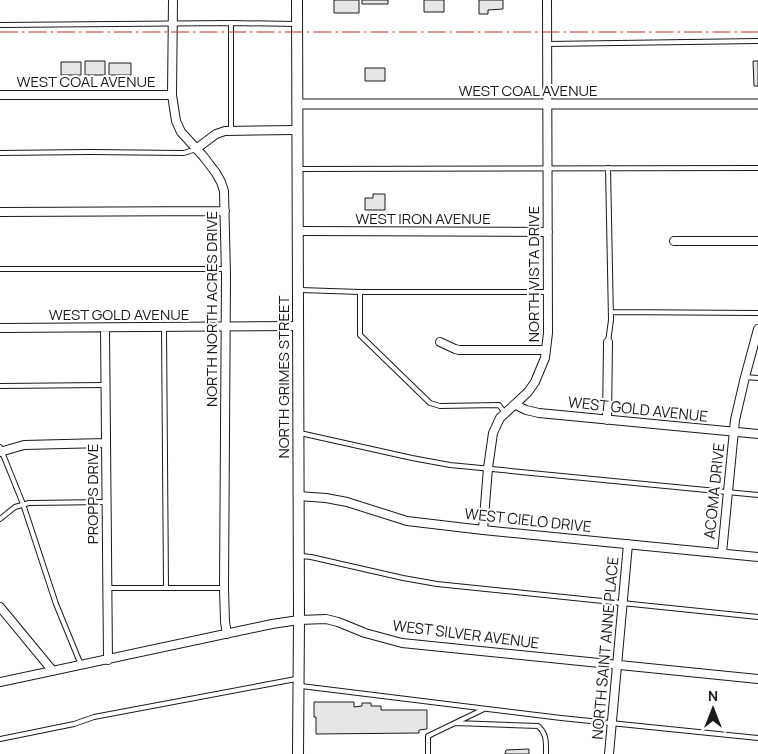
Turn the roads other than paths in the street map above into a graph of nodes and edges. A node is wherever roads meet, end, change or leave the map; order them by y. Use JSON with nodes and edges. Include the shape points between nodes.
{"nodes":[{"id":1,"x":173,"y":0,"type":"edge"},
{"id":2,"x":297,"y":0,"type":"edge"},
{"id":3,"x":547,"y":0,"type":"edge"},
{"id":4,"x":231,"y":23,"type":"junction"},
{"id":5,"x":173,"y":24,"type":"junction"},
{"id":6,"x":298,"y":24,"type":"junction"},
{"id":7,"x":0,"y":25,"type":"edge"},
{"id":8,"x":758,"y":41,"type":"edge"},
{"id":9,"x":547,"y":44,"type":"junction"},
{"id":10,"x":0,"y":95,"type":"edge"},
{"id":11,"x":172,"y":95,"type":"junction"},
{"id":12,"x":297,"y":104,"type":"junction"},
{"id":13,"x":547,"y":104,"type":"junction"},
{"id":14,"x":758,"y":104,"type":"edge"},
{"id":15,"x":231,"y":130,"type":"junction"},
{"id":16,"x":297,"y":130,"type":"junction"},
{"id":17,"x":196,"y":149,"type":"junction"},
{"id":18,"x":0,"y":153,"type":"edge"},
{"id":19,"x":547,"y":168,"type":"junction"},
{"id":20,"x":608,"y":168,"type":"junction"},
{"id":21,"x":758,"y":168,"type":"edge"},
{"id":22,"x":298,"y":169,"type":"junction"},
{"id":23,"x":225,"y":211,"type":"junction"},
{"id":24,"x":0,"y":212,"type":"edge"},
{"id":25,"x":298,"y":231,"type":"junction"},
{"id":26,"x":548,"y":232,"type":"junction"},
{"id":27,"x":674,"y":241,"type":"dead end"},
{"id":28,"x":758,"y":241,"type":"edge"},
{"id":29,"x":0,"y":269,"type":"edge"},
{"id":30,"x":226,"y":269,"type":"junction"},
{"id":31,"x":298,"y":290,"type":"junction"},
{"id":32,"x":360,"y":292,"type":"junction"},
{"id":33,"x":548,"y":292,"type":"junction"},
{"id":34,"x":610,"y":312,"type":"junction"},
{"id":35,"x":758,"y":313,"type":"edge"},
{"id":36,"x":298,"y":326,"type":"junction"},
{"id":37,"x":164,"y":327,"type":"junction"},
{"id":38,"x":226,"y":327,"type":"junction"},
{"id":39,"x":0,"y":328,"type":"edge"},
{"id":40,"x":105,"y":328,"type":"junction"},
{"id":41,"x":758,"y":329,"type":"edge"},
{"id":42,"x":440,"y":342,"type":"dead end"},
{"id":43,"x":608,"y":342,"type":"joint"},
{"id":44,"x":546,"y":350,"type":"junction"},
{"id":45,"x":745,"y":376,"type":"junction"},
{"id":46,"x":758,"y":378,"type":"edge"},
{"id":47,"x":105,"y":385,"type":"junction"},
{"id":48,"x":0,"y":386,"type":"edge"},
{"id":49,"x":516,"y":405,"type":"junction"},
{"id":50,"x":505,"y":413,"type":"junction"},
{"id":51,"x":607,"y":420,"type":"junction"},
{"id":52,"x":734,"y":432,"type":"junction"},
{"id":53,"x":298,"y":433,"type":"junction"},
{"id":54,"x":758,"y":434,"type":"edge"},
{"id":55,"x":105,"y":444,"type":"junction"},
{"id":56,"x":1,"y":450,"type":"edge"},
{"id":57,"x":488,"y":468,"type":"junction"},
{"id":58,"x":728,"y":492,"type":"junction"},
{"id":59,"x":298,"y":496,"type":"junction"},
{"id":60,"x":758,"y":496,"type":"edge"},
{"id":61,"x":106,"y":502,"type":"junction"},
{"id":62,"x":23,"y":504,"type":"junction"},
{"id":63,"x":0,"y":519,"type":"edge"},
{"id":64,"x":483,"y":530,"type":"junction"},
{"id":65,"x":628,"y":544,"type":"junction"},
{"id":66,"x":722,"y":553,"type":"junction"},
{"id":67,"x":298,"y":556,"type":"junction"},
{"id":68,"x":758,"y":557,"type":"edge"},
{"id":69,"x":106,"y":588,"type":"junction"},
{"id":70,"x":166,"y":588,"type":"junction"},
{"id":71,"x":224,"y":588,"type":"junction"},
{"id":72,"x":623,"y":603,"type":"junction"},
{"id":73,"x":0,"y":607,"type":"edge"},
{"id":74,"x":758,"y":617,"type":"edge"},
{"id":75,"x":299,"y":620,"type":"junction"},
{"id":76,"x":227,"y":634,"type":"junction"},
{"id":77,"x":108,"y":660,"type":"junction"},
{"id":78,"x":617,"y":664,"type":"junction"},
{"id":79,"x":81,"y":665,"type":"junction"},
{"id":80,"x":52,"y":670,"type":"junction"},
{"id":81,"x":758,"y":679,"type":"edge"},
{"id":82,"x":0,"y":682,"type":"edge"},
{"id":83,"x":298,"y":682,"type":"junction"},
{"id":84,"x":484,"y":709,"type":"junction"},
{"id":85,"x":455,"y":723,"type":"junction"},
{"id":86,"x":612,"y":723,"type":"junction"},
{"id":87,"x":758,"y":738,"type":"edge"},
{"id":88,"x":0,"y":739,"type":"edge"},
{"id":89,"x":298,"y":754,"type":"edge"},
{"id":90,"x":428,"y":754,"type":"edge"},
{"id":91,"x":546,"y":754,"type":"edge"},
{"id":92,"x":609,"y":754,"type":"edge"}],
"edges":[{"from":1,"to":5,"type":"street","name":"NORTH NORTH ACRES DRIVE"},
{"from":2,"to":6,"type":"main road","name":"NORTH GRIMES STREET"},
{"from":3,"to":9,"type":"street","name":"NORTH VISTA DRIVE"},
{"from":4,"to":5,"type":"lane"},
{"from":4,"to":6,"type":"lane"},
{"from":4,"to":15,"type":"lane"},
{"from":5,"to":7,"type":"lane"},
{"from":5,"to":11,"type":"street","name":"NORTH NORTH ACRES DRIVE"},
{"from":6,"to":12,"type":"main road","name":"NORTH GRIMES STREET"},
{"from":8,"to":9,"type":"lane"},
{"from":9,"to":13,"type":"street","name":"NORTH VISTA DRIVE"},
{"from":10,"to":11,"type":"street","name":"WEST COAL AVENUE"},
{"from":11,"to":17,"type":"street","name":"NORTH NORTH ACRES DRIVE","via":[[181,132]]},
{"from":12,"to":13,"type":"street","name":"WEST COAL AVENUE"},
{"from":12,"to":16,"type":"main road","name":"NORTH GRIMES STREET"},
{"from":13,"to":14,"type":"street","name":"WEST COAL AVENUE"},
{"from":13,"to":19,"type":"street","name":"NORTH VISTA DRIVE"},
{"from":15,"to":16,"type":"street"},
{"from":15,"to":17,"type":"street","via":[[216,134]]},
{"from":16,"to":22,"type":"main road","name":"NORTH GRIMES STREET"},
{"from":17,"to":18,"type":"lane","via":[[184,153]]},
{"from":17,"to":23,"type":"street","name":"NORTH NORTH ACRES DRIVE","via":[[221,182]]},
{"from":19,"to":20,"type":"lane"},
{"from":19,"to":22,"type":"lane"},
{"from":19,"to":26,"type":"street","name":"NORTH VISTA DRIVE"},
{"from":20,"to":21,"type":"lane"},
{"from":20,"to":34,"type":"lane"},
{"from":22,"to":25,"type":"main road","name":"NORTH GRIMES STREET"},
{"from":23,"to":24,"type":"street"},
{"from":23,"to":30,"type":"street","name":"NORTH NORTH ACRES DRIVE"},
{"from":25,"to":26,"type":"street","name":"WEST IRON AVENUE"},
{"from":25,"to":31,"type":"main road","name":"NORTH GRIMES STREET"},
{"from":26,"to":33,"type":"street","name":"NORTH VISTA DRIVE"},
{"from":27,"to":28,"type":"street"},
{"from":29,"to":30,"type":"lane"},
{"from":30,"to":38,"type":"street","name":"NORTH NORTH ACRES DRIVE"},
{"from":31,"to":32,"type":"lane"},
{"from":31,"to":36,"type":"main road","name":"NORTH GRIMES STREET"},
{"from":32,"to":33,"type":"lane"},
{"from":32,"to":50,"type":"lane","via":[[360,335],[430,403],[440,406],[499,405]]},
{"from":33,"to":44,"type":"street","name":"NORTH VISTA DRIVE"},
{"from":34,"to":35,"type":"lane"},
{"from":34,"to":43,"type":"lane"},
{"from":36,"to":38,"type":"street","name":"WEST GOLD AVENUE"},
{"from":36,"to":53,"type":"main road","name":"NORTH GRIMES STREET"},
{"from":37,"to":38,"type":"street","name":"WEST GOLD AVENUE"},
{"from":37,"to":40,"type":"street","name":"WEST GOLD AVENUE"},
{"from":37,"to":70,"type":"lane"},
{"from":38,"to":71,"type":"street","name":"NORTH NORTH ACRES DRIVE"},
{"from":39,"to":40,"type":"street","name":"WEST GOLD AVENUE"},
{"from":40,"to":47,"type":"street","name":"PROPPS DRIVE"},
{"from":41,"to":45,"type":"street","name":"ACOMA DRIVE"},
{"from":42,"to":44,"type":"street","via":[[459,350]]},
{"from":43,"to":51,"type":"street"},
{"from":44,"to":49,"type":"street","name":"NORTH VISTA DRIVE","via":[[535,382]]},
{"from":45,"to":46,"type":"lane"},
{"from":45,"to":52,"type":"street","name":"ACOMA DRIVE"},
{"from":47,"to":48,"type":"lane"},
{"from":47,"to":55,"type":"street","name":"PROPPS DRIVE"},
{"from":49,"to":50,"type":"street","name":"NORTH VISTA DRIVE"},
{"from":49,"to":51,"type":"street","name":"WEST GOLD AVENUE","via":[[539,413]]},
{"from":50,"to":57,"type":"street","name":"NORTH VISTA DRIVE","via":[[493,433]]},
{"from":51,"to":52,"type":"street","name":"WEST GOLD AVENUE"},
{"from":52,"to":54,"type":"street","name":"WEST GOLD AVENUE"},
{"from":52,"to":58,"type":"street","name":"ACOMA DRIVE"},
{"from":53,"to":57,"type":"lane","via":[[412,458]]},
{"from":53,"to":59,"type":"main road","name":"NORTH GRIMES STREET"},
{"from":55,"to":56,"type":"street","via":[[24,445]]},
{"from":55,"to":61,"type":"street","name":"PROPPS DRIVE"},
{"from":56,"to":62,"type":"lane"},
{"from":57,"to":58,"type":"lane"},
{"from":57,"to":64,"type":"street","name":"NORTH VISTA DRIVE"},
{"from":58,"to":60,"type":"lane"},
{"from":58,"to":66,"type":"street","name":"ACOMA DRIVE"},
{"from":59,"to":64,"type":"street","name":"WEST CIELO DRIVE","via":[[347,502],[407,521]]},
{"from":59,"to":67,"type":"main road","name":"NORTH GRIMES STREET"},
{"from":61,"to":62,"type":"lane"},
{"from":61,"to":69,"type":"street","name":"PROPPS DRIVE"},
{"from":62,"to":63,"type":"lane"},
{"from":62,"to":79,"type":"lane"},
{"from":64,"to":65,"type":"street","name":"WEST CIELO DRIVE"},
{"from":65,"to":66,"type":"street","name":"WEST CIELO DRIVE"},
{"from":65,"to":72,"type":"street","name":"NORTH SAINT ANNE PLACE"},
{"from":66,"to":68,"type":"street","name":"WEST CIELO DRIVE"},
{"from":67,"to":72,"type":"lane","via":[[437,584]]},
{"from":67,"to":75,"type":"main road","name":"NORTH GRIMES STREET"},
{"from":69,"to":70,"type":"lane"},
{"from":69,"to":77,"type":"street","name":"PROPPS DRIVE"},
{"from":70,"to":71,"type":"lane"},
{"from":71,"to":76,"type":"street","name":"NORTH NORTH ACRES DRIVE"},
{"from":72,"to":74,"type":"lane"},
{"from":72,"to":78,"type":"street","name":"NORTH SAINT ANNE PLACE"},
{"from":73,"to":80,"type":"street"},
{"from":75,"to":76,"type":"street","name":"WEST SILVER AVENUE"},
{"from":75,"to":78,"type":"street","name":"WEST SILVER AVENUE","via":[[338,622],[402,643]]},
{"from":75,"to":83,"type":"main road","name":"NORTH GRIMES STREET"},
{"from":76,"to":77,"type":"street","name":"WEST SILVER AVENUE"},
{"from":77,"to":79,"type":"street","name":"WEST SILVER AVENUE"},
{"from":78,"to":81,"type":"street","name":"WEST SILVER AVENUE"},
{"from":78,"to":86,"type":"street","name":"NORTH SAINT ANNE PLACE"},
{"from":79,"to":80,"type":"street","name":"WEST SILVER AVENUE"},
{"from":80,"to":82,"type":"street","name":"WEST SILVER AVENUE"},
{"from":83,"to":84,"type":"lane"},
{"from":83,"to":88,"type":"lane","via":[[94,717]]},
{"from":83,"to":89,"type":"main road","name":"NORTH GRIMES STREET"},
{"from":84,"to":85,"type":"lane"},
{"from":84,"to":86,"type":"lane"},
{"from":85,"to":90,"type":"lane","via":[[428,736]]},
{"from":85,"to":91,"type":"lane","via":[[538,726],[546,739]]},
{"from":86,"to":87,"type":"lane"},
{"from":86,"to":92,"type":"street","name":"NORTH SAINT ANNE PLACE"}]}
